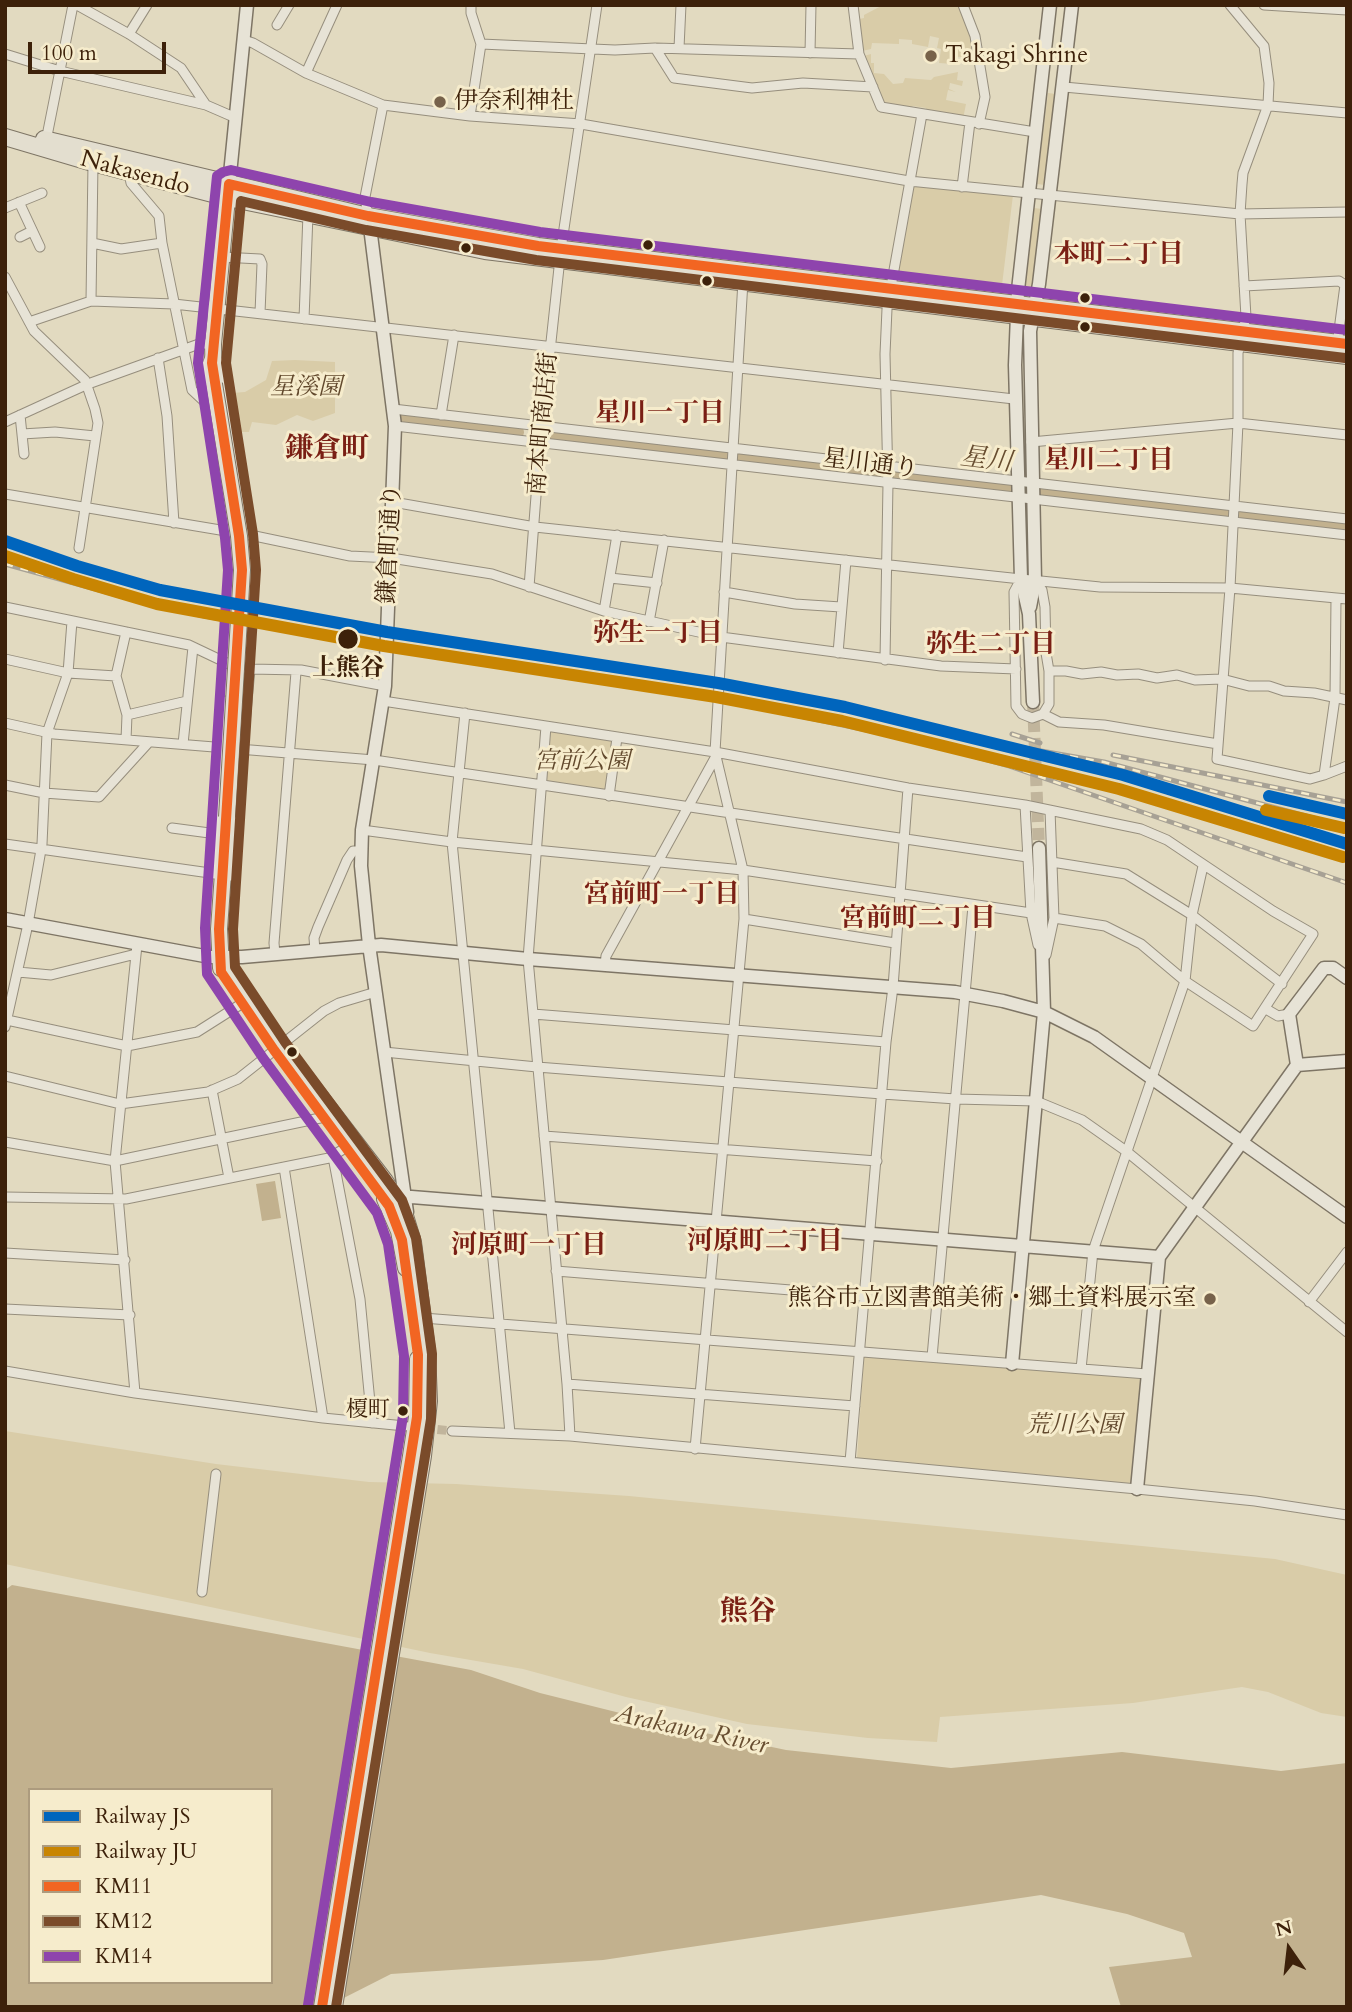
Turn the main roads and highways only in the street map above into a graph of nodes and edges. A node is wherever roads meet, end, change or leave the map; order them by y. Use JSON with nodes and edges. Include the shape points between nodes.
{"nodes":[{"id":1,"x":5,"y":126,"type":"edge"},
{"id":2,"x":5,"y":137,"type":"edge"},
{"id":3,"x":45,"y":144,"type":"junction"},
{"id":4,"x":228,"y":191,"type":"junction"},
{"id":5,"x":369,"y":221,"type":"junction"},
{"id":6,"x":1342,"y":349,"type":"edge"},
{"id":7,"x":351,"y":1145,"type":"junction"},
{"id":8,"x":399,"y":1202,"type":"junction"},
{"id":9,"x":416,"y":1336,"type":"junction"},
{"id":10,"x":416,"y":1467,"type":"junction"},
{"id":11,"x":322,"y":2007,"type":"edge"},
{"id":12,"x":334,"y":2007,"type":"edge"}],
"edges":[{"from":1,"to":3,"type":"highway","name":"Nakasendo"},
{"from":2,"to":3,"type":"highway","name":"Nakasendo"},
{"from":3,"to":4,"type":"highway","name":"Nakasendo"},
{"from":3,"to":4,"type":"highway","name":"Nakasendo","via":[[129,173]]},
{"from":4,"to":5,"type":"highway","name":"Nakasendo"},
{"from":4,"to":5,"type":"highway","name":"Nakasendo","via":[[308,214]]},
{"from":4,"to":7,"type":"highway","bridge":true,"via":[[213,348],[214,384],[242,570],[227,817],[219,875],[220,957],[278,1048]]},
{"from":5,"to":6,"type":"highway","name":"Nakasendo","via":[[485,251],[560,255]]},
{"from":7,"to":8,"type":"highway"},
{"from":7,"to":8,"type":"highway"},
{"from":8,"to":9,"type":"highway"},
{"from":8,"to":9,"type":"highway","via":[[392,1211]]},
{"from":8,"to":10,"type":"highway","via":[[429,1365],[429,1401]]},
{"from":9,"to":10,"type":"highway"},
{"from":10,"to":11,"type":"highway"},
{"from":10,"to":12,"type":"highway"}]}
